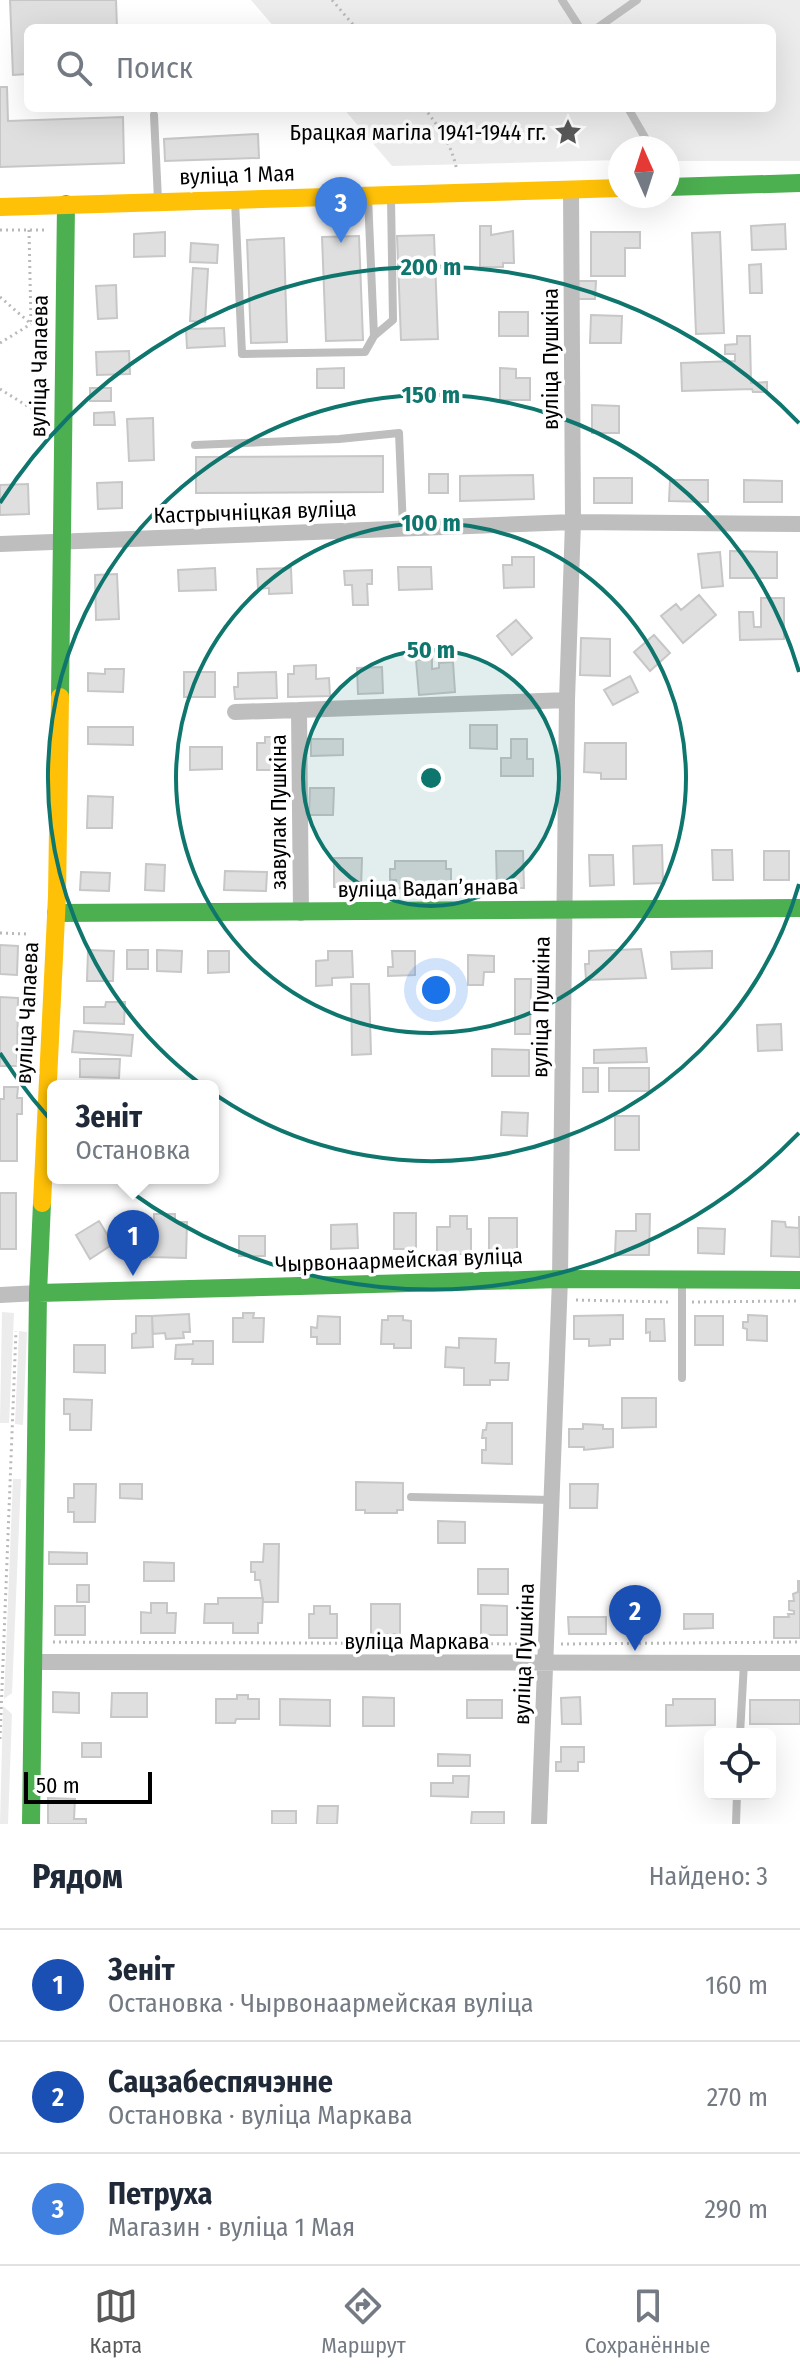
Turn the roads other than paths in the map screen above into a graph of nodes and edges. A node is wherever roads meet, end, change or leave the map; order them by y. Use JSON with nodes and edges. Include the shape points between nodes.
{"nodes":[{"id":1,"x":562,"y":0,"type":"edge"},
{"id":2,"x":637,"y":0,"type":"edge"},
{"id":3,"x":577,"y":24,"type":"edge"},
{"id":4,"x":603,"y":24,"type":"edge"},
{"id":5,"x":630,"y":112,"type":"edge"},
{"id":6,"x":154,"y":115,"type":"dead end"},
{"id":7,"x":644,"y":136,"type":"edge"},
{"id":8,"x":800,"y":183,"type":"edge"},
{"id":9,"x":680,"y":187,"type":"edge"},
{"id":10,"x":608,"y":188,"type":"edge"},
{"id":11,"x":571,"y":190,"type":"junction"},
{"id":12,"x":391,"y":194,"type":"junction"},
{"id":13,"x":368,"y":195,"type":"junction"},
{"id":14,"x":235,"y":199,"type":"junction"},
{"id":15,"x":158,"y":201,"type":"junction"},
{"id":16,"x":66,"y":204,"type":"junction"},
{"id":17,"x":0,"y":207,"type":"edge"},
{"id":18,"x":374,"y":336,"type":"junction"},
{"id":19,"x":195,"y":445,"type":"dead end"},
{"id":20,"x":573,"y":522,"type":"junction"},
{"id":21,"x":800,"y":524,"type":"edge"},
{"id":22,"x":403,"y":528,"type":"junction"},
{"id":23,"x":61,"y":541,"type":"junction"},
{"id":24,"x":0,"y":544,"type":"edge"},
{"id":25,"x":567,"y":700,"type":"junction"},
{"id":26,"x":299,"y":710,"type":"junction"},
{"id":27,"x":235,"y":712,"type":"dead end"},
{"id":28,"x":800,"y":908,"type":"edge"},
{"id":29,"x":564,"y":910,"type":"junction"},
{"id":30,"x":56,"y":913,"type":"junction"},
{"id":31,"x":301,"y":913,"type":"junction"},
{"id":32,"x":48,"y":1080,"type":"edge"},
{"id":33,"x":47,"y":1103,"type":"edge"},
{"id":34,"x":560,"y":1279,"type":"junction"},
{"id":35,"x":682,"y":1279,"type":"junction"},
{"id":36,"x":800,"y":1280,"type":"edge"},
{"id":37,"x":38,"y":1293,"type":"junction"},
{"id":38,"x":0,"y":1295,"type":"edge"},
{"id":39,"x":682,"y":1378,"type":"dead end"},
{"id":40,"x":411,"y":1497,"type":"dead end"},
{"id":41,"x":552,"y":1500,"type":"junction"},
{"id":42,"x":34,"y":1662,"type":"junction"},
{"id":43,"x":546,"y":1663,"type":"junction"},
{"id":44,"x":744,"y":1663,"type":"junction"},
{"id":45,"x":800,"y":1663,"type":"edge"},
{"id":46,"x":740,"y":1728,"type":"edge"},
{"id":47,"x":737,"y":1800,"type":"edge"},
{"id":48,"x":31,"y":1824,"type":"edge"},
{"id":49,"x":539,"y":1824,"type":"edge"},
{"id":50,"x":736,"y":1824,"type":"edge"}],
"edges":[{"from":1,"to":3,"type":"lane"},
{"from":2,"to":4,"type":"lane"},
{"from":5,"to":7,"type":"lane"},
{"from":6,"to":15,"type":"lane"},
{"from":8,"to":9,"type":"main road"},
{"from":10,"to":11,"type":"main road","name":"вуліца 1 Мая"},
{"from":11,"to":12,"type":"main road","name":"вуліца 1 Мая"},
{"from":11,"to":20,"type":"street","name":"вуліца Пушкіна"},
{"from":12,"to":13,"type":"main road","name":"вуліца 1 Мая"},
{"from":12,"to":18,"type":"lane","via":[[393,320]]},
{"from":13,"to":14,"type":"main road","name":"вуліца 1 Мая"},
{"from":13,"to":18,"type":"lane"},
{"from":14,"to":15,"type":"main road","name":"вуліца 1 Мая"},
{"from":14,"to":18,"type":"lane","via":[[242,354],[365,352]]},
{"from":15,"to":16,"type":"main road","name":"вуліца 1 Мая"},
{"from":16,"to":17,"type":"main road","name":"вуліца 1 Мая"},
{"from":16,"to":23,"type":"main road","name":"вуліца Чапаева"},
{"from":19,"to":22,"type":"lane","via":[[399,433]]},
{"from":20,"to":21,"type":"street","name":"Кастрычніцкая вуліца"},
{"from":20,"to":22,"type":"street","name":"Кастрычніцкая вуліца"},
{"from":20,"to":25,"type":"street","name":"вуліца Пушкіна"},
{"from":22,"to":23,"type":"street","name":"Кастрычніцкая вуліца"},
{"from":23,"to":24,"type":"street","name":"Кастрычніцкая вуліца"},
{"from":23,"to":30,"type":"main road","name":"вуліца Чапаева"},
{"from":25,"to":26,"type":"street","name":"завулак Пушкіна"},
{"from":25,"to":29,"type":"street","name":"вуліца Пушкіна"},
{"from":26,"to":27,"type":"street","name":"завулак Пушкіна"},
{"from":26,"to":31,"type":"street","name":"завулак Пушкіна"},
{"from":28,"to":29,"type":"main road","name":"вуліца Вадапʼянава"},
{"from":29,"to":31,"type":"main road","name":"вуліца Вадапʼянава"},
{"from":29,"to":34,"type":"street","name":"вуліца Пушкіна"},
{"from":30,"to":31,"type":"main road","name":"вуліца Вадапʼянава"},
{"from":30,"to":32,"type":"main road","name":"вуліца Чапаева"},
{"from":33,"to":37,"type":"main road","name":"вуліца Чапаева"},
{"from":34,"to":35,"type":"main road","name":"Чырвонаармейская вуліца"},
{"from":34,"to":37,"type":"main road","name":"Чырвонаармейская вуліца"},
{"from":34,"to":41,"type":"street","name":"вуліца Пушкіна"},
{"from":35,"to":36,"type":"main road","name":"Чырвонаармейская вуліца"},
{"from":35,"to":39,"type":"lane"},
{"from":37,"to":38,"type":"street","name":"Чырвонаармейская вуліца"},
{"from":37,"to":42,"type":"main road","name":"вуліца Чапаева"},
{"from":40,"to":41,"type":"lane"},
{"from":41,"to":43,"type":"street","name":"вуліца Пушкіна"},
{"from":42,"to":43,"type":"street","name":"вуліца Маркава"},
{"from":42,"to":48,"type":"main road","name":"вуліца Чапаева"},
{"from":43,"to":44,"type":"street","name":"вуліца Маркава"},
{"from":43,"to":49,"type":"street","name":"вуліца Пушкіна"},
{"from":44,"to":45,"type":"street","name":"вуліца Маркава"},
{"from":44,"to":46,"type":"lane"},
{"from":47,"to":50,"type":"lane"}]}
